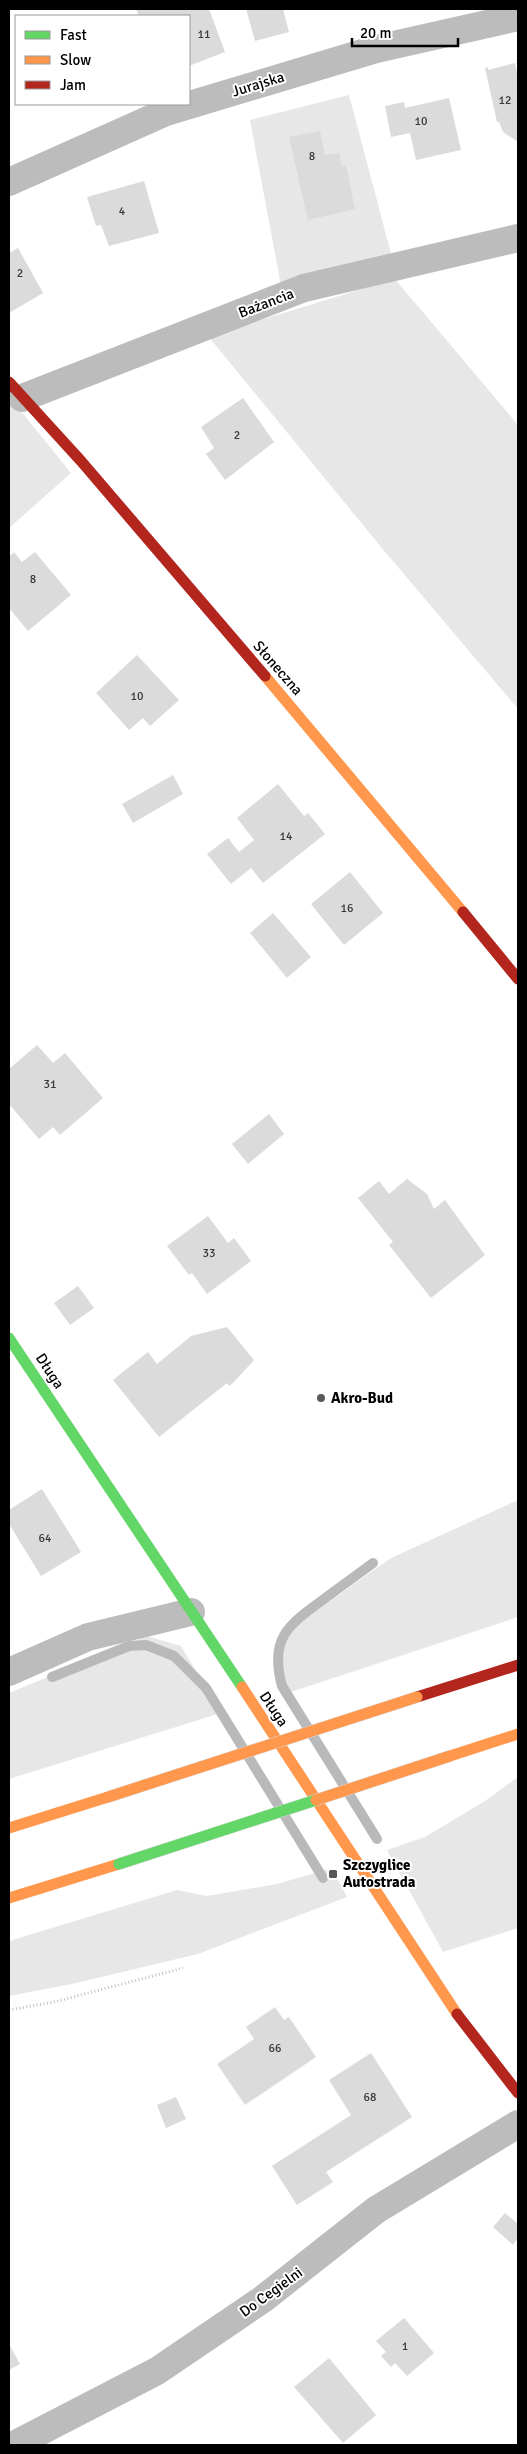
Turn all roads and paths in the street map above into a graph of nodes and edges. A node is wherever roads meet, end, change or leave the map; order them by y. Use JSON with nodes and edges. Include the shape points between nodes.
{"nodes":[{"id":1,"x":518,"y":18,"type":"edge"},
{"id":2,"x":189,"y":105,"type":"edge"},
{"id":3,"x":190,"y":105,"type":"edge"},
{"id":4,"x":9,"y":182,"type":"edge"},
{"id":5,"x":518,"y":238,"type":"edge"},
{"id":6,"x":15,"y":390,"type":"edge"},
{"id":7,"x":518,"y":979,"type":"edge"},
{"id":8,"x":9,"y":1338,"type":"edge"},
{"id":9,"x":192,"y":1612,"type":"junction"},
{"id":10,"x":518,"y":1665,"type":"edge"},
{"id":11,"x":9,"y":1672,"type":"edge"},
{"id":12,"x":518,"y":1734,"type":"edge"},
{"id":13,"x":9,"y":1828,"type":"edge"},
{"id":14,"x":9,"y":1898,"type":"edge"},
{"id":15,"x":182,"y":1968,"type":"dead end"},
{"id":16,"x":9,"y":2010,"type":"edge"},
{"id":17,"x":518,"y":2093,"type":"edge"},
{"id":18,"x":518,"y":2124,"type":"edge"},
{"id":19,"x":14,"y":2445,"type":"edge"}],
"edges":[{"from":1,"to":3,"type":"street","name":"Jurajska","via":[[376,49]]},
{"from":2,"to":4,"type":"street","name":"Jurajska","via":[[166,112]]},
{"from":5,"to":6,"type":"street","name":"Bażancia","via":[[304,288]]},
{"from":6,"to":7,"type":"main road","name":"Słoneczna","via":[[75,454],[432,872]]},
{"from":8,"to":9,"type":"main road","name":"Długa"},
{"from":9,"to":11,"type":"street","via":[[88,1637]]},
{"from":9,"to":17,"type":"main road","name":"Długa","via":[[440,1988],[486,2055]]},
{"from":10,"to":13,"type":"main road","bridge":true},
{"from":12,"to":14,"type":"main road","bridge":true},
{"from":15,"to":16,"type":"path","via":[[54,2002]]},
{"from":18,"to":19,"type":"street","name":"Do Cegielni","via":[[376,2210],[263,2299],[157,2371]]}]}
